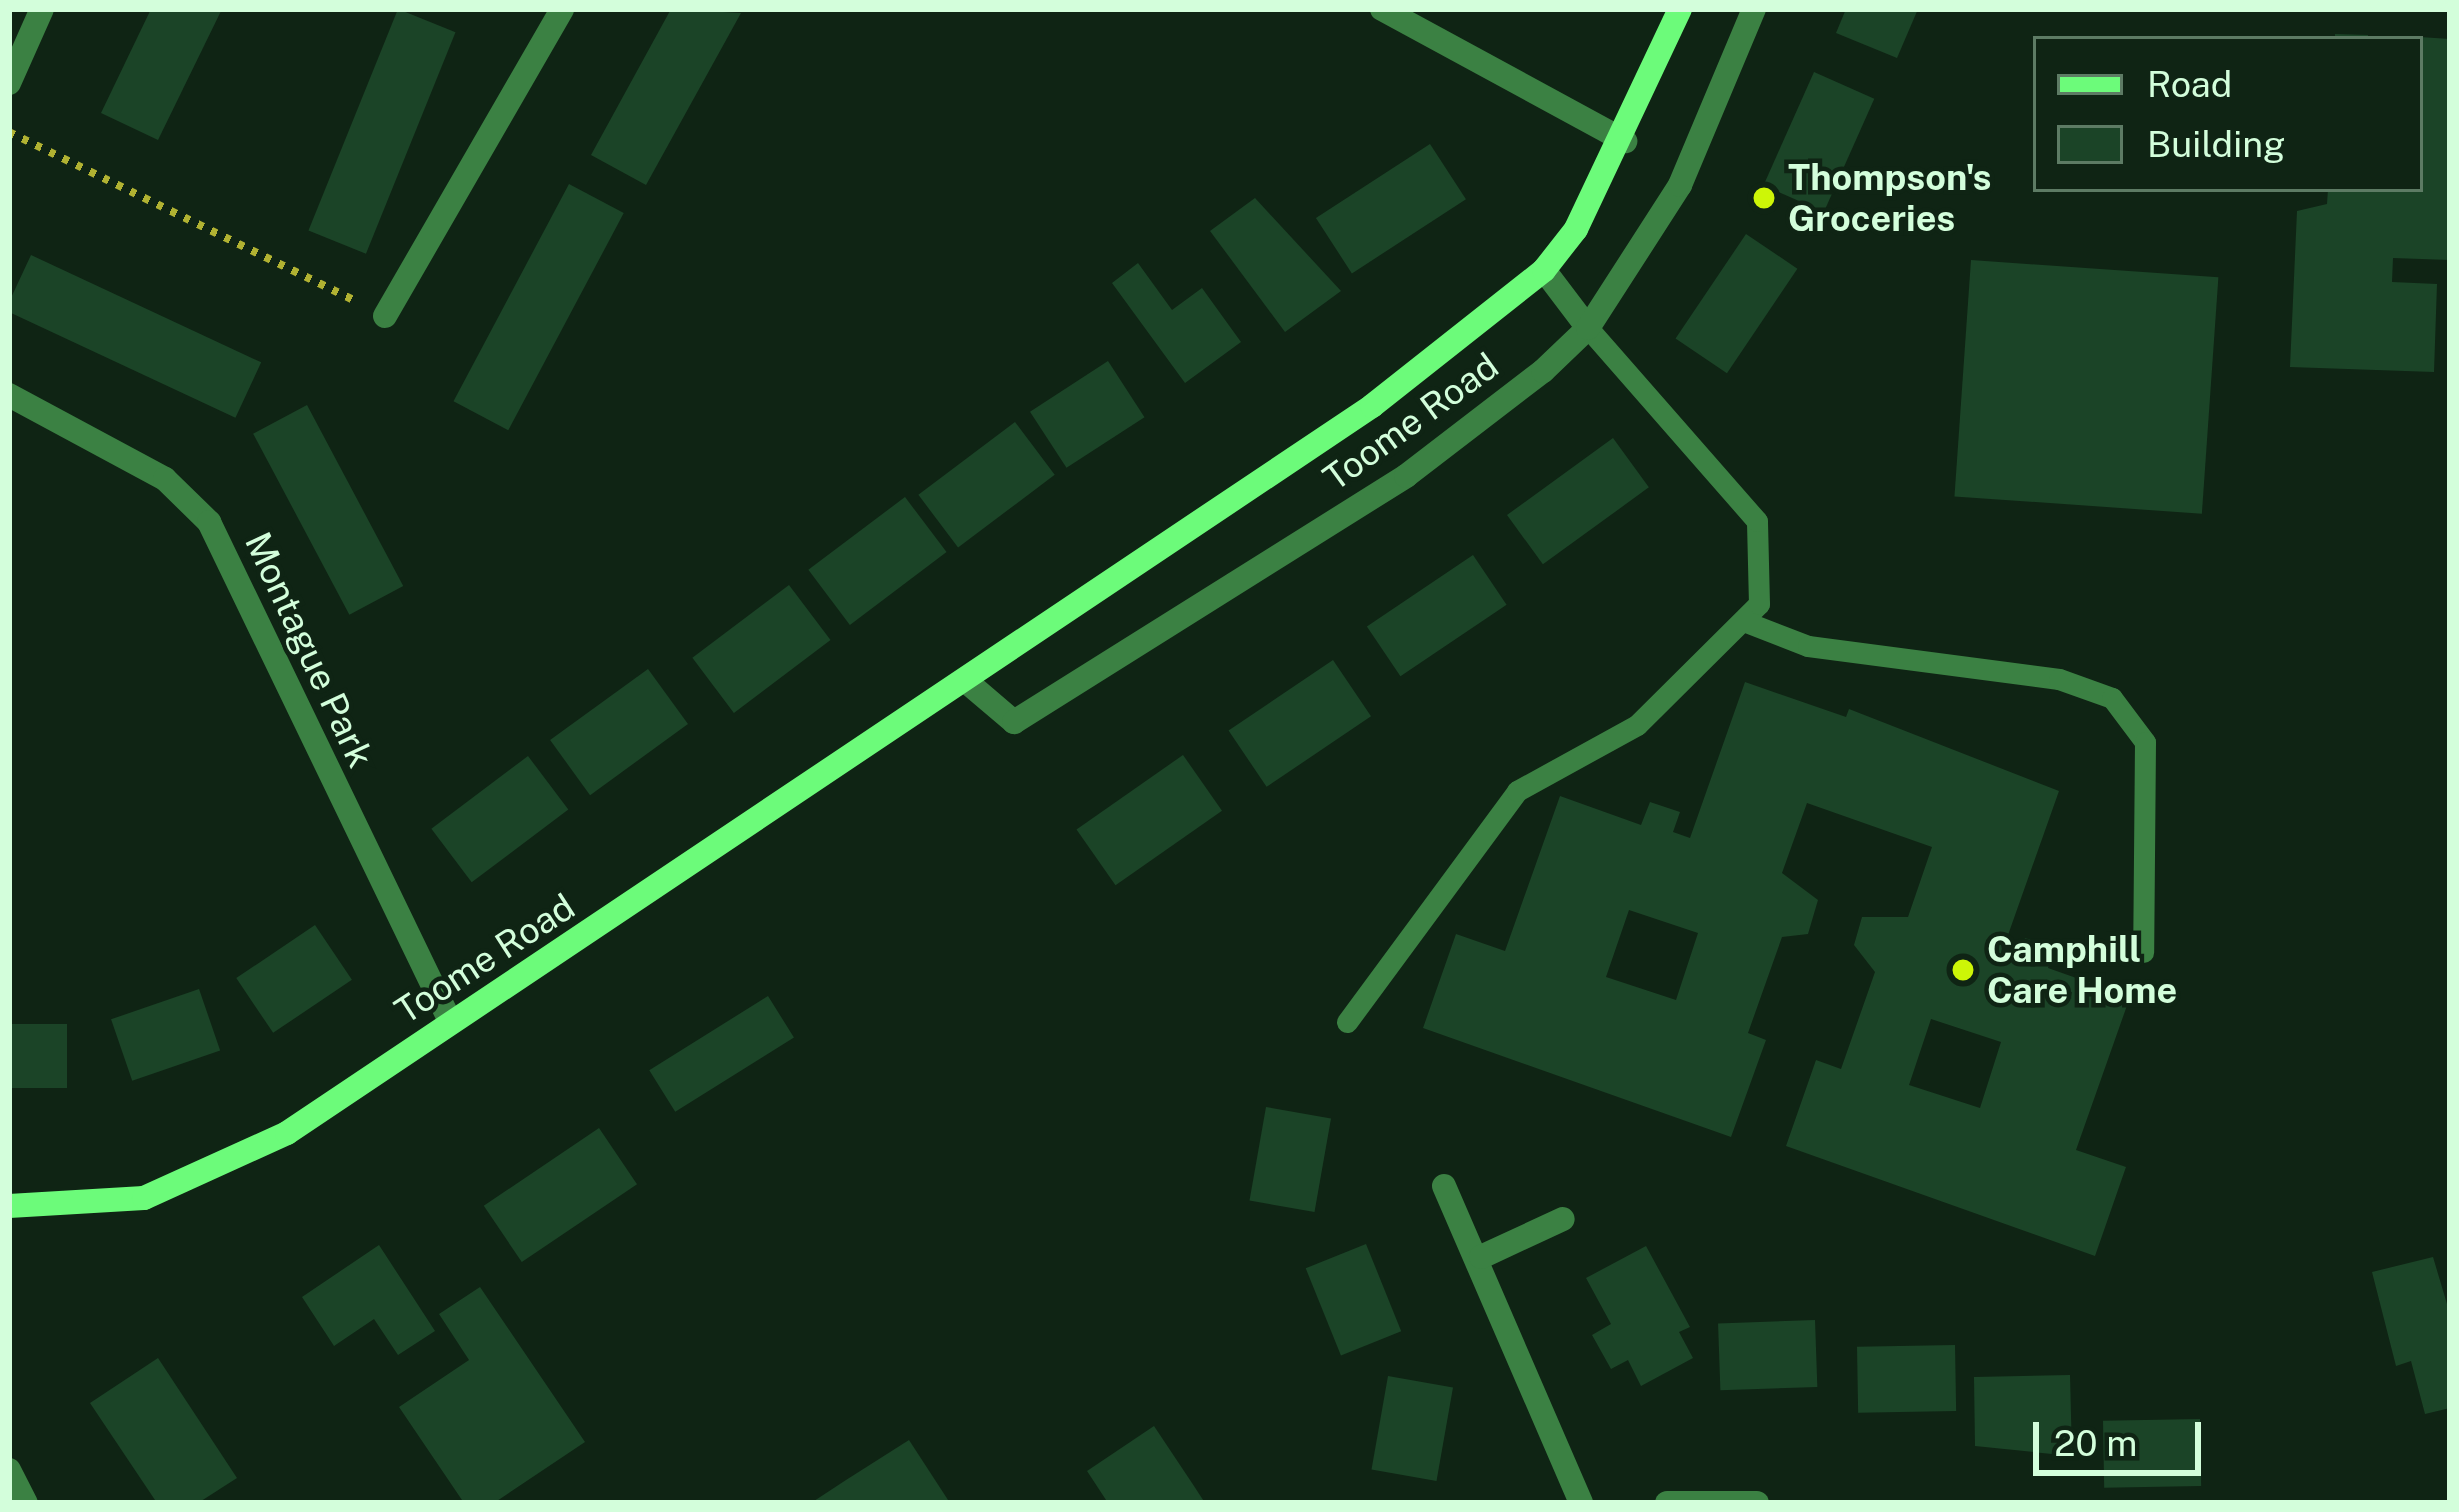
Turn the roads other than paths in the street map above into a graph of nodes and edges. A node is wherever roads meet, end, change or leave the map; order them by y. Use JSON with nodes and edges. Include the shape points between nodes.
{"nodes":[{"id":1,"x":42,"y":9,"type":"edge"},
{"id":2,"x":562,"y":9,"type":"edge"},
{"id":3,"x":1382,"y":9,"type":"edge"},
{"id":4,"x":1680,"y":9,"type":"edge"},
{"id":5,"x":1754,"y":9,"type":"edge"},
{"id":6,"x":9,"y":83,"type":"edge"},
{"id":7,"x":1625,"y":141,"type":"junction"},
{"id":8,"x":1544,"y":270,"type":"junction"},
{"id":9,"x":385,"y":316,"type":"road end"},
{"id":10,"x":1588,"y":328,"type":"junction"},
{"id":11,"x":9,"y":395,"type":"edge"},
{"id":12,"x":1746,"y":622,"type":"junction"},
{"id":13,"x":967,"y":682,"type":"junction"},
{"id":14,"x":2143,"y":952,"type":"dead end"},
{"id":15,"x":1347,"y":1022,"type":"dead end"},
{"id":16,"x":451,"y":1023,"type":"junction"},
{"id":17,"x":1444,"y":1186,"type":"dead end"},
{"id":18,"x":9,"y":1207,"type":"edge"},
{"id":19,"x":1563,"y":1219,"type":"dead end"},
{"id":20,"x":1481,"y":1258,"type":"junction"},
{"id":21,"x":9,"y":1470,"type":"edge"},
{"id":22,"x":26,"y":1503,"type":"edge"},
{"id":23,"x":1581,"y":1503,"type":"edge"},
{"id":24,"x":1667,"y":1503,"type":"edge"},
{"id":25,"x":1757,"y":1503,"type":"edge"}],
"edges":[{"from":1,"to":6,"type":"street"},
{"from":2,"to":9,"type":"street"},
{"from":3,"to":7,"type":"street"},
{"from":4,"to":7,"type":"main road","name":"Toome Road"},
{"from":5,"to":10,"type":"street","name":"Toome Road","via":[[1680,185]]},
{"from":7,"to":8,"type":"main road","name":"Toome Road"},
{"from":8,"to":10,"type":"street"},
{"from":8,"to":13,"type":"main road","name":"Toome Road","via":[[1372,406]]},
{"from":10,"to":12,"type":"lane","via":[[1757,521],[1759,604]]},
{"from":10,"to":13,"type":"street","name":"Toome Road","via":[[1406,476],[1014,722]]},
{"from":11,"to":16,"type":"street","name":"Montague Park","via":[[165,478],[209,522]]},
{"from":12,"to":14,"type":"lane","via":[[1808,646],[2059,679],[2112,698],[2145,742]]},
{"from":12,"to":15,"type":"lane","via":[[1637,725],[1517,791]]},
{"from":13,"to":16,"type":"main road","name":"Toome Road"},
{"from":16,"to":18,"type":"main road","name":"Toome Road","via":[[204,1176],[101,1209]]},
{"from":17,"to":20,"type":"street"},
{"from":19,"to":20,"type":"street"},
{"from":20,"to":23,"type":"street"},
{"from":21,"to":22,"type":"street"},
{"from":24,"to":25,"type":"street"}]}
